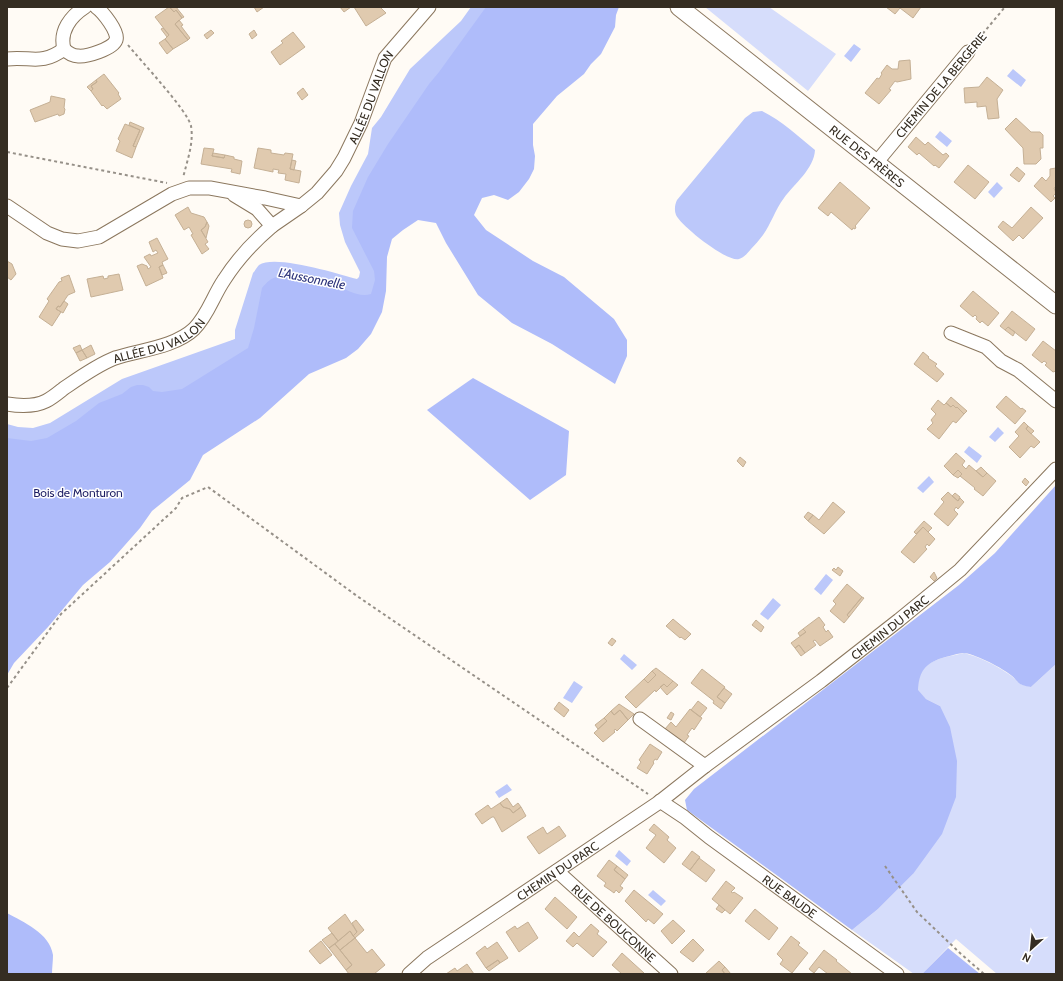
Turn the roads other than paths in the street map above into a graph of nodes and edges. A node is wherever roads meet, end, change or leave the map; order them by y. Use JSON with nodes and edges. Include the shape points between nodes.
{"nodes":[{"id":1,"x":85,"y":7,"type":"edge"},
{"id":2,"x":96,"y":7,"type":"edge"},
{"id":3,"x":429,"y":7,"type":"edge"},
{"id":4,"x":679,"y":7,"type":"edge"},
{"id":5,"x":64,"y":49,"type":"junction"},
{"id":6,"x":968,"y":52,"type":"road end"},
{"id":7,"x":7,"y":59,"type":"edge"},
{"id":8,"x":876,"y":163,"type":"junction"},
{"id":9,"x":228,"y":191,"type":"junction"},
{"id":10,"x":7,"y":206,"type":"edge"},
{"id":11,"x":301,"y":206,"type":"junction"},
{"id":12,"x":272,"y":226,"type":"junction"},
{"id":13,"x":1056,"y":305,"type":"edge"},
{"id":14,"x":951,"y":333,"type":"dead end"},
{"id":15,"x":1056,"y":401,"type":"edge"},
{"id":16,"x":7,"y":404,"type":"edge"},
{"id":17,"x":1056,"y":469,"type":"edge"},
{"id":18,"x":640,"y":718,"type":"dead end"},
{"id":19,"x":705,"y":766,"type":"junction"},
{"id":20,"x":676,"y":789,"type":"junction"},
{"id":21,"x":659,"y":802,"type":"junction"},
{"id":22,"x":684,"y":817,"type":"junction"},
{"id":23,"x":557,"y":871,"type":"junction"},
{"id":24,"x":409,"y":974,"type":"edge"},
{"id":25,"x":671,"y":974,"type":"edge"},
{"id":26,"x":897,"y":974,"type":"edge"}],
"edges":[{"from":1,"to":5,"type":"street","via":[[68,24],[63,38]]},
{"from":2,"to":5,"type":"street","via":[[114,29],[117,38],[115,43],[89,55],[77,56]]},
{"from":3,"to":11,"type":"street","name":"ALLÉE DU VALLON","via":[[385,58],[361,123],[336,171],[317,193]]},
{"from":4,"to":8,"type":"main road","name":"RUE DES FRÈRES"},
{"from":5,"to":7,"type":"street","via":[[43,60]]},
{"from":6,"to":8,"type":"street","name":"CHEMIN DE LA BERGERIE"},
{"from":8,"to":13,"type":"main road","name":"RUE DES FRÈRES"},
{"from":9,"to":10,"type":"street","via":[[199,188],[180,191],[99,237],[86,240],[66,240],[47,233]]},
{"from":9,"to":11,"type":"street"},
{"from":9,"to":12,"type":"street","via":[[257,209]]},
{"from":11,"to":12,"type":"street","name":"ALLÉE DU VALLON"},
{"from":12,"to":16,"type":"street","name":"ALLÉE DU VALLON","via":[[244,251],[224,280],[203,319],[179,340],[114,359],[84,375],[46,401],[26,405]]},
{"from":14,"to":15,"type":"street","via":[[986,347]]},
{"from":17,"to":19,"type":"street","name":"CHEMIN DU PARC","via":[[942,586],[821,681]]},
{"from":18,"to":19,"type":"street"},
{"from":19,"to":20,"type":"street","name":"CHEMIN DU PARC"},
{"from":20,"to":21,"type":"street","name":"CHEMIN DU PARC"},
{"from":20,"to":22,"type":"street"},
{"from":21,"to":22,"type":"street","name":"RUE BAUDE"},
{"from":21,"to":23,"type":"street","name":"CHEMIN DU PARC"},
{"from":22,"to":26,"type":"street","name":"RUE BAUDE"},
{"from":23,"to":24,"type":"street","name":"CHEMIN DU PARC","via":[[427,958]]},
{"from":23,"to":25,"type":"street","name":"RUE DE BOUCONNE"}]}
